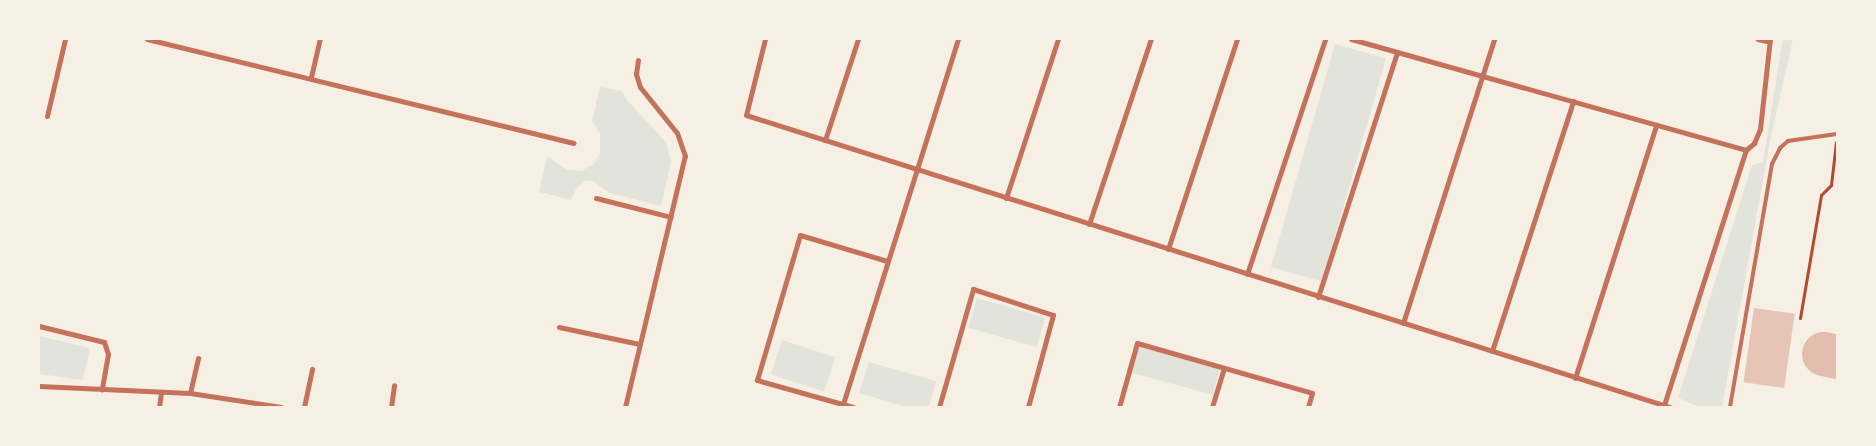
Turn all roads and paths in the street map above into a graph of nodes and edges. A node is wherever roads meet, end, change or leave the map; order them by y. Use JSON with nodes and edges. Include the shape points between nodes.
{"nodes":[{"id":1,"x":64,"y":39,"type":"edge"},
{"id":2,"x":147,"y":39,"type":"edge"},
{"id":3,"x":320,"y":39,"type":"edge"},
{"id":4,"x":765,"y":39,"type":"edge"},
{"id":5,"x":858,"y":39,"type":"edge"},
{"id":6,"x":958,"y":39,"type":"edge"},
{"id":7,"x":1058,"y":39,"type":"edge"},
{"id":8,"x":1151,"y":39,"type":"edge"},
{"id":9,"x":1237,"y":39,"type":"edge"},
{"id":10,"x":1325,"y":39,"type":"edge"},
{"id":11,"x":1351,"y":39,"type":"edge"},
{"id":12,"x":1494,"y":39,"type":"edge"},
{"id":13,"x":1758,"y":39,"type":"edge"},
{"id":14,"x":1770,"y":40,"type":"edge"},
{"id":15,"x":1397,"y":52,"type":"junction"},
{"id":16,"x":638,"y":60,"type":"dead end"},
{"id":17,"x":1482,"y":76,"type":"junction"},
{"id":18,"x":311,"y":78,"type":"junction"},
{"id":19,"x":1573,"y":101,"type":"junction"},
{"id":20,"x":48,"y":116,"type":"dead end"},
{"id":21,"x":1656,"y":125,"type":"junction"},
{"id":22,"x":1837,"y":134,"type":"edge"},
{"id":23,"x":825,"y":140,"type":"junction"},
{"id":24,"x":574,"y":142,"type":"dead end"},
{"id":25,"x":1746,"y":150,"type":"junction"},
{"id":26,"x":916,"y":169,"type":"junction"},
{"id":27,"x":596,"y":198,"type":"dead end"},
{"id":28,"x":1006,"y":198,"type":"junction"},
{"id":29,"x":671,"y":217,"type":"junction"},
{"id":30,"x":1089,"y":224,"type":"junction"},
{"id":31,"x":1168,"y":249,"type":"junction"},
{"id":32,"x":887,"y":261,"type":"junction"},
{"id":33,"x":1247,"y":274,"type":"junction"},
{"id":34,"x":1318,"y":296,"type":"junction"},
{"id":35,"x":1800,"y":318,"type":"dead end"},
{"id":36,"x":1403,"y":323,"type":"junction"},
{"id":37,"x":39,"y":326,"type":"edge"},
{"id":38,"x":559,"y":326,"type":"dead end"},
{"id":39,"x":639,"y":344,"type":"junction"},
{"id":40,"x":1492,"y":351,"type":"junction"},
{"id":41,"x":198,"y":358,"type":"dead end"},
{"id":42,"x":1224,"y":368,"type":"junction"},
{"id":43,"x":312,"y":369,"type":"dead end"},
{"id":44,"x":1575,"y":378,"type":"junction"},
{"id":45,"x":39,"y":386,"type":"edge"},
{"id":46,"x":394,"y":386,"type":"dead end"},
{"id":47,"x":102,"y":389,"type":"junction"},
{"id":48,"x":162,"y":392,"type":"junction"},
{"id":49,"x":190,"y":394,"type":"junction"},
{"id":50,"x":1664,"y":405,"type":"junction"},
{"id":51,"x":842,"y":406,"type":"edge"},
{"id":52,"x":159,"y":407,"type":"edge"},
{"id":53,"x":273,"y":407,"type":"edge"},
{"id":54,"x":281,"y":407,"type":"edge"},
{"id":55,"x":304,"y":407,"type":"edge"},
{"id":56,"x":391,"y":407,"type":"edge"},
{"id":57,"x":624,"y":407,"type":"edge"},
{"id":58,"x":853,"y":407,"type":"edge"},
{"id":59,"x":939,"y":407,"type":"edge"},
{"id":60,"x":1028,"y":407,"type":"edge"},
{"id":61,"x":1119,"y":407,"type":"edge"},
{"id":62,"x":1212,"y":407,"type":"edge"},
{"id":63,"x":1308,"y":407,"type":"edge"},
{"id":64,"x":1670,"y":407,"type":"edge"},
{"id":65,"x":1730,"y":407,"type":"edge"}],
"edges":[{"from":1,"to":20,"type":"street"},
{"from":2,"to":18,"type":"street"},
{"from":3,"to":18,"type":"street"},
{"from":4,"to":23,"type":"street","via":[[746,115]]},
{"from":5,"to":23,"type":"street"},
{"from":6,"to":26,"type":"street"},
{"from":7,"to":28,"type":"street"},
{"from":8,"to":30,"type":"street"},
{"from":9,"to":31,"type":"street"},
{"from":10,"to":33,"type":"street"},
{"from":11,"to":15,"type":"street"},
{"from":12,"to":17,"type":"street"},
{"from":13,"to":14,"type":"street"},
{"from":14,"to":25,"type":"street","via":[[1760,129],[1754,143]]},
{"from":15,"to":17,"type":"street"},
{"from":15,"to":34,"type":"street"},
{"from":16,"to":29,"type":"street","via":[[636,74],[640,87],[677,133],[684,149],[684,163]]},
{"from":17,"to":19,"type":"street"},
{"from":17,"to":36,"type":"street"},
{"from":18,"to":24,"type":"street"},
{"from":19,"to":21,"type":"street"},
{"from":19,"to":40,"type":"street"},
{"from":21,"to":25,"type":"street"},
{"from":21,"to":44,"type":"street"},
{"from":22,"to":35,"type":"path","via":[[1831,185],[1822,194]]},
{"from":22,"to":65,"type":"lane","via":[[1788,141],[1780,148],[1772,164]]},
{"from":23,"to":26,"type":"street"},
{"from":25,"to":50,"type":"street"},
{"from":26,"to":28,"type":"street"},
{"from":26,"to":32,"type":"street"},
{"from":27,"to":29,"type":"street"},
{"from":28,"to":30,"type":"street"},
{"from":29,"to":39,"type":"street"},
{"from":30,"to":31,"type":"street"},
{"from":31,"to":33,"type":"street"},
{"from":32,"to":51,"type":"street"},
{"from":32,"to":51,"type":"street","via":[[800,235],[757,380]]},
{"from":33,"to":34,"type":"street"},
{"from":34,"to":36,"type":"street"},
{"from":36,"to":40,"type":"street"},
{"from":37,"to":47,"type":"street","via":[[98,338],[108,349]]},
{"from":38,"to":39,"type":"street"},
{"from":39,"to":57,"type":"street"},
{"from":40,"to":44,"type":"street"},
{"from":41,"to":49,"type":"street"},
{"from":42,"to":61,"type":"street","via":[[1137,343]]},
{"from":42,"to":62,"type":"street"},
{"from":42,"to":63,"type":"street","via":[[1312,393]]},
{"from":43,"to":55,"type":"street"},
{"from":44,"to":50,"type":"street"},
{"from":45,"to":47,"type":"street"},
{"from":46,"to":56,"type":"street"},
{"from":47,"to":48,"type":"street"},
{"from":48,"to":49,"type":"street"},
{"from":48,"to":52,"type":"street"},
{"from":49,"to":53,"type":"street"},
{"from":50,"to":64,"type":"street"},
{"from":51,"to":58,"type":"street"},
{"from":53,"to":54,"type":"street"},
{"from":59,"to":60,"type":"street","via":[[973,289],[1053,315]]}]}
